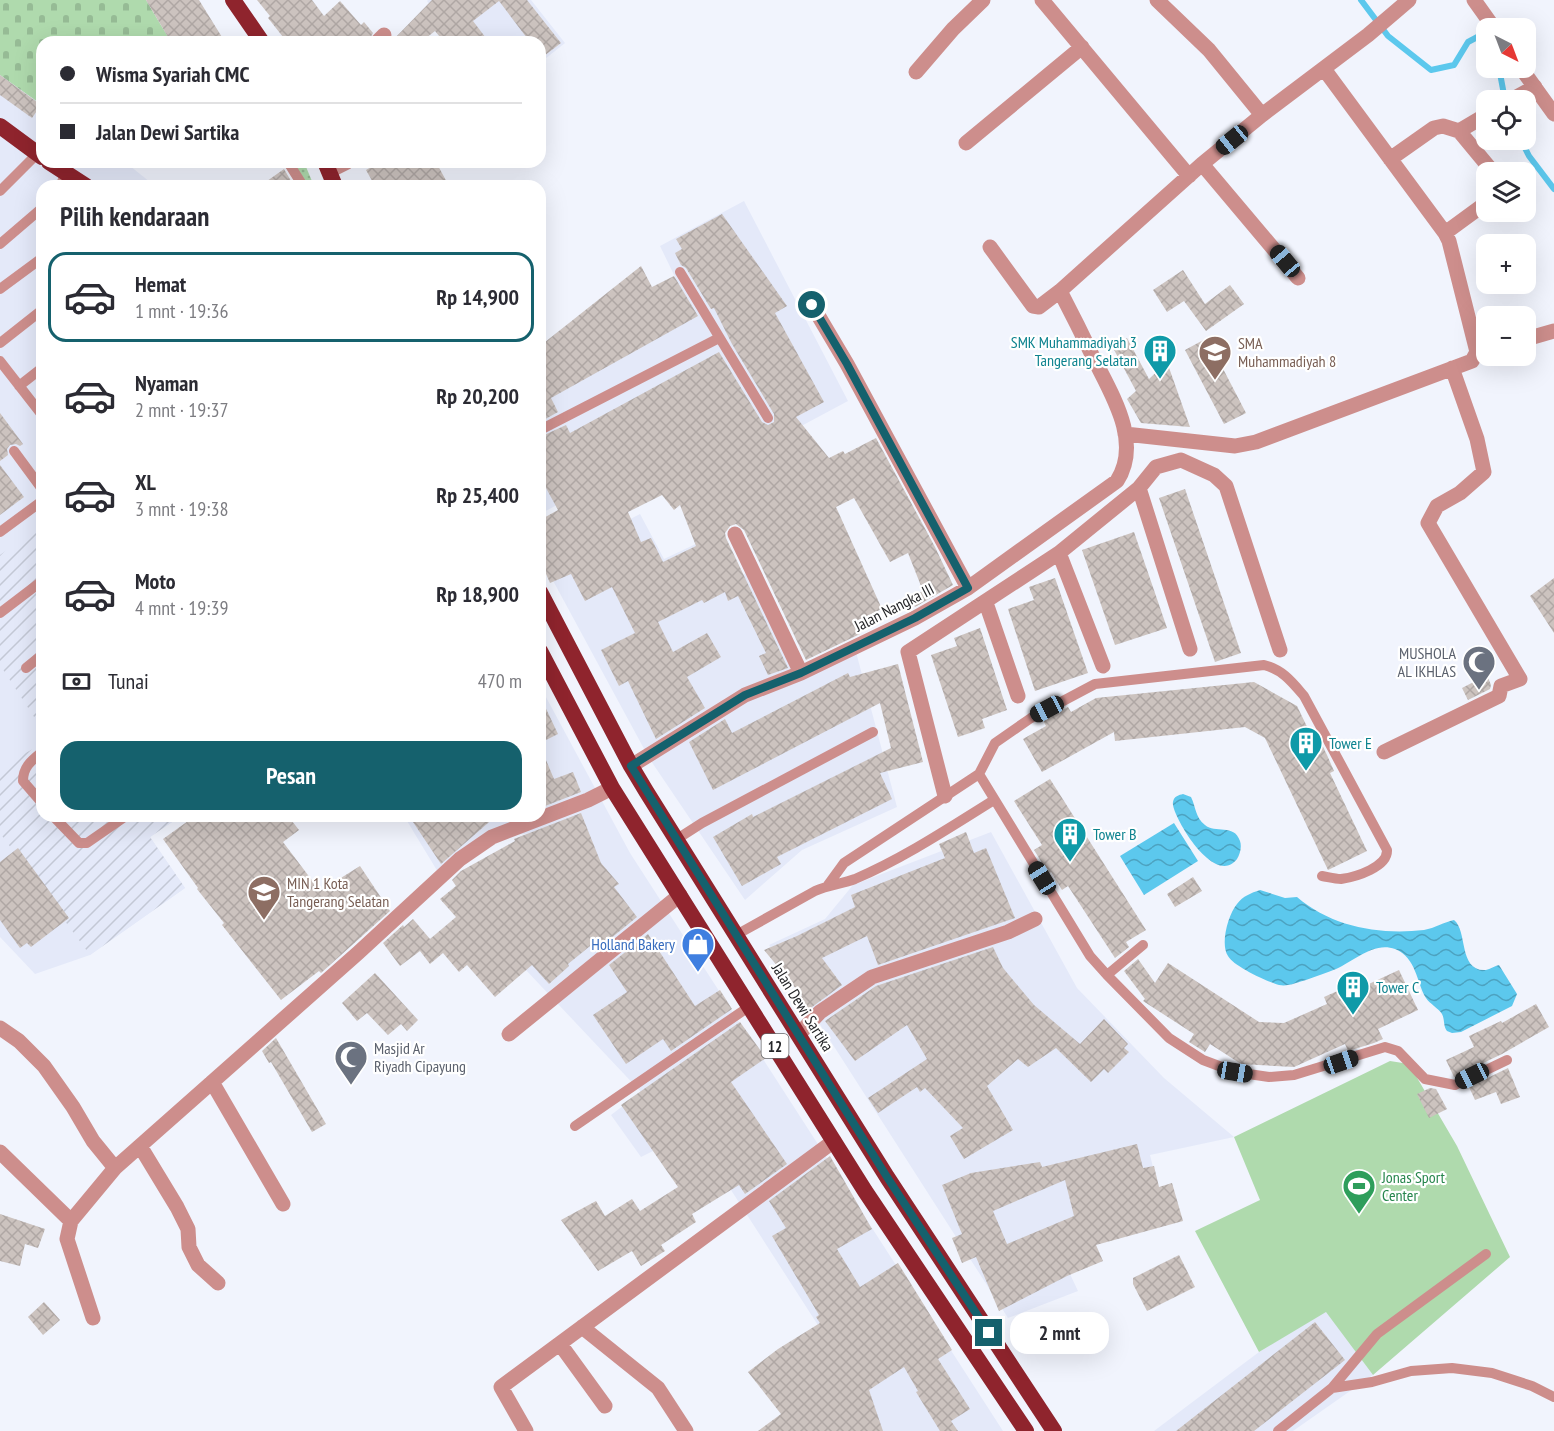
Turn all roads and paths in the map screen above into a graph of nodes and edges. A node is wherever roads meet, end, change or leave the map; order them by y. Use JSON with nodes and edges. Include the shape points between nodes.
{"nodes":[{"id":1,"x":234,"y":0,"type":"edge"},
{"id":2,"x":983,"y":0,"type":"edge"},
{"id":3,"x":1042,"y":0,"type":"edge"},
{"id":4,"x":1157,"y":0,"type":"edge"},
{"id":5,"x":1409,"y":0,"type":"edge"},
{"id":6,"x":1474,"y":0,"type":"edge"},
{"id":7,"x":1487,"y":18,"type":"edge"},
{"id":8,"x":258,"y":36,"type":"edge"},
{"id":9,"x":1082,"y":47,"type":"junction"},
{"id":10,"x":1323,"y":69,"type":"junction"},
{"id":11,"x":916,"y":72,"type":"dead end"},
{"id":12,"x":1528,"y":78,"type":"edge"},
{"id":13,"x":1535,"y":87,"type":"junction"},
{"id":14,"x":1529,"y":90,"type":"edge"},
{"id":15,"x":1554,"y":114,"type":"edge"},
{"id":16,"x":1262,"y":115,"type":"junction"},
{"id":17,"x":1476,"y":121,"type":"edge"},
{"id":18,"x":0,"y":126,"type":"edge"},
{"id":19,"x":1459,"y":131,"type":"junction"},
{"id":20,"x":966,"y":143,"type":"dead end"},
{"id":21,"x":36,"y":153,"type":"edge"},
{"id":22,"x":1390,"y":159,"type":"junction"},
{"id":23,"x":1485,"y":162,"type":"edge"},
{"id":24,"x":36,"y":163,"type":"edge"},
{"id":25,"x":1203,"y":164,"type":"junction"},
{"id":26,"x":52,"y":168,"type":"edge"},
{"id":27,"x":1189,"y":176,"type":"junction"},
{"id":28,"x":63,"y":180,"type":"edge"},
{"id":29,"x":0,"y":191,"type":"edge"},
{"id":30,"x":1476,"y":210,"type":"edge"},
{"id":31,"x":36,"y":213,"type":"edge"},
{"id":32,"x":1445,"y":232,"type":"junction"},
{"id":33,"x":0,"y":244,"type":"edge"},
{"id":34,"x":990,"y":247,"type":"dead end"},
{"id":35,"x":36,"y":262,"type":"edge"},
{"id":36,"x":680,"y":272,"type":"dead end"},
{"id":37,"x":1298,"y":278,"type":"dead end"},
{"id":38,"x":0,"y":289,"type":"edge"},
{"id":39,"x":1060,"y":291,"type":"junction"},
{"id":40,"x":812,"y":305,"type":"dead end"},
{"id":41,"x":36,"y":315,"type":"edge"},
{"id":42,"x":1476,"y":331,"type":"edge"},
{"id":43,"x":1554,"y":332,"type":"edge"},
{"id":44,"x":1536,"y":336,"type":"edge"},
{"id":45,"x":719,"y":338,"type":"junction"},
{"id":46,"x":0,"y":343,"type":"edge"},
{"id":47,"x":1476,"y":358,"type":"edge"},
{"id":48,"x":0,"y":360,"type":"edge"},
{"id":49,"x":1452,"y":368,"type":"junction"},
{"id":50,"x":36,"y":373,"type":"edge"},
{"id":51,"x":19,"y":386,"type":"junction"},
{"id":52,"x":36,"y":408,"type":"edge"},
{"id":53,"x":768,"y":418,"type":"dead end"},
{"id":54,"x":546,"y":427,"type":"edge"},
{"id":55,"x":1125,"y":434,"type":"junction"},
{"id":56,"x":14,"y":451,"type":"dead end"},
{"id":57,"x":36,"y":481,"type":"edge"},
{"id":58,"x":1139,"y":488,"type":"junction"},
{"id":59,"x":36,"y":505,"type":"edge"},
{"id":60,"x":0,"y":532,"type":"edge"},
{"id":61,"x":735,"y":534,"type":"dead end"},
{"id":62,"x":1059,"y":553,"type":"junction"},
{"id":63,"x":36,"y":586,"type":"edge"},
{"id":64,"x":968,"y":588,"type":"junction"},
{"id":65,"x":546,"y":603,"type":"edge"},
{"id":66,"x":986,"y":603,"type":"junction"},
{"id":67,"x":0,"y":613,"type":"edge"},
{"id":68,"x":1190,"y":649,"type":"dead end"},
{"id":69,"x":1280,"y":650,"type":"dead end"},
{"id":70,"x":36,"y":660,"type":"edge"},
{"id":71,"x":546,"y":662,"type":"edge"},
{"id":72,"x":1103,"y":666,"type":"dead end"},
{"id":73,"x":26,"y":668,"type":"dead end"},
{"id":74,"x":801,"y":673,"type":"junction"},
{"id":75,"x":1018,"y":696,"type":"dead end"},
{"id":76,"x":873,"y":732,"type":"dead end"},
{"id":77,"x":1384,"y":752,"type":"dead end"},
{"id":78,"x":36,"y":757,"type":"edge"},
{"id":79,"x":631,"y":766,"type":"junction"},
{"id":80,"x":980,"y":774,"type":"junction"},
{"id":81,"x":612,"y":788,"type":"junction"},
{"id":82,"x":646,"y":791,"type":"junction"},
{"id":83,"x":36,"y":796,"type":"edge"},
{"id":84,"x":945,"y":796,"type":"junction"},
{"id":85,"x":994,"y":800,"type":"junction"},
{"id":86,"x":623,"y":805,"type":"junction"},
{"id":87,"x":546,"y":816,"type":"edge"},
{"id":88,"x":60,"y":822,"type":"edge"},
{"id":89,"x":117,"y":822,"type":"edge"},
{"id":90,"x":531,"y":822,"type":"edge"},
{"id":91,"x":677,"y":838,"type":"junction"},
{"id":92,"x":1322,"y":876,"type":"dead end"},
{"id":93,"x":828,"y":885,"type":"junction"},
{"id":94,"x":680,"y":895,"type":"junction"},
{"id":95,"x":1035,"y":919,"type":"dead end"},
{"id":96,"x":736,"y":935,"type":"junction"},
{"id":97,"x":1143,"y":945,"type":"dead end"},
{"id":98,"x":1107,"y":975,"type":"junction"},
{"id":99,"x":750,"y":1006,"type":"junction"},
{"id":100,"x":0,"y":1028,"type":"edge"},
{"id":101,"x":508,"y":1034,"type":"dead end"},
{"id":102,"x":799,"y":1034,"type":"junction"},
{"id":103,"x":1507,"y":1060,"type":"dead end"},
{"id":104,"x":212,"y":1082,"type":"junction"},
{"id":105,"x":575,"y":1126,"type":"dead end"},
{"id":106,"x":834,"y":1141,"type":"junction"},
{"id":107,"x":140,"y":1146,"type":"junction"},
{"id":108,"x":0,"y":1152,"type":"edge"},
{"id":109,"x":115,"y":1168,"type":"junction"},
{"id":110,"x":887,"y":1177,"type":"junction"},
{"id":111,"x":865,"y":1191,"type":"junction"},
{"id":112,"x":283,"y":1204,"type":"dead end"},
{"id":113,"x":71,"y":1221,"type":"junction"},
{"id":114,"x":1486,"y":1254,"type":"dead end"},
{"id":115,"x":218,"y":1283,"type":"dead end"},
{"id":116,"x":93,"y":1318,"type":"dead end"},
{"id":117,"x":582,"y":1327,"type":"junction"},
{"id":118,"x":560,"y":1344,"type":"junction"},
{"id":119,"x":1332,"y":1388,"type":"junction"},
{"id":120,"x":1554,"y":1397,"type":"edge"},
{"id":121,"x":605,"y":1406,"type":"dead end"},
{"id":122,"x":526,"y":1431,"type":"edge"},
{"id":123,"x":686,"y":1431,"type":"edge"},
{"id":124,"x":1026,"y":1431,"type":"edge"},
{"id":125,"x":1054,"y":1431,"type":"edge"},
{"id":126,"x":1278,"y":1431,"type":"edge"}],
"edges":[{"from":1,"to":8,"type":"highway"},
{"from":2,"to":11,"type":"street"},
{"from":3,"to":9,"type":"street"},
{"from":4,"to":16,"type":"street","via":[[1209,50]]},
{"from":5,"to":10,"type":"street"},
{"from":6,"to":7,"type":"street"},
{"from":9,"to":20,"type":"street"},
{"from":9,"to":27,"type":"street"},
{"from":10,"to":16,"type":"street"},
{"from":10,"to":22,"type":"street"},
{"from":12,"to":13,"type":"street"},
{"from":13,"to":14,"type":"street"},
{"from":13,"to":15,"type":"street"},
{"from":16,"to":25,"type":"street"},
{"from":17,"to":19,"type":"street"},
{"from":18,"to":21,"type":"highway"},
{"from":19,"to":22,"type":"street","via":[[1438,126]]},
{"from":19,"to":23,"type":"street"},
{"from":22,"to":32,"type":"street"},
{"from":24,"to":29,"type":"lane"},
{"from":25,"to":27,"type":"street"},
{"from":25,"to":37,"type":"street"},
{"from":26,"to":28,"type":"highway"},
{"from":27,"to":39,"type":"street"},
{"from":30,"to":32,"type":"street"},
{"from":31,"to":33,"type":"lane"},
{"from":32,"to":42,"type":"street"},
{"from":34,"to":39,"type":"street","via":[[1033,306],[1039,307]]},
{"from":35,"to":38,"type":"lane"},
{"from":36,"to":45,"type":"lane"},
{"from":39,"to":55,"type":"street","name":"Jalan Nangka III","via":[[1120,412]]},
{"from":40,"to":64,"type":"street"},
{"from":41,"to":46,"type":"lane"},
{"from":43,"to":44,"type":"street"},
{"from":45,"to":53,"type":"lane"},
{"from":45,"to":54,"type":"lane"},
{"from":47,"to":49,"type":"street"},
{"from":48,"to":51,"type":"lane"},
{"from":49,"to":55,"type":"street","via":[[1236,447]]},
{"from":49,"to":77,"type":"street","via":[[1477,439],[1484,472],[1437,506],[1428,523],[1520,679],[1502,686],[1499,696]]},
{"from":50,"to":51,"type":"lane"},
{"from":51,"to":52,"type":"lane"},
{"from":55,"to":64,"type":"street","name":"Jalan Nangka III","via":[[1124,470],[1117,482]]},
{"from":56,"to":57,"type":"lane"},
{"from":58,"to":62,"type":"street"},
{"from":58,"to":68,"type":"street"},
{"from":58,"to":69,"type":"street","via":[[1156,467],[1181,460],[1214,475],[1226,486]]},
{"from":59,"to":60,"type":"lane"},
{"from":61,"to":74,"type":"street"},
{"from":62,"to":66,"type":"street"},
{"from":62,"to":72,"type":"street"},
{"from":63,"to":67,"type":"lane"},
{"from":64,"to":74,"type":"street","name":"Jalan Nangka III"},
{"from":65,"to":79,"type":"highway","name":"Jalan Dewi Sartika","number":"12"},
{"from":66,"to":75,"type":"street"},
{"from":66,"to":84,"type":"street","via":[[908,652]]},
{"from":70,"to":73,"type":"lane"},
{"from":71,"to":81,"type":"highway","number":"12"},
{"from":74,"to":79,"type":"street","name":"Jalan Nangka III","via":[[745,695]]},
{"from":76,"to":91,"type":"lane"},
{"from":78,"to":83,"type":"lane","via":[[23,772],[23,782]]},
{"from":79,"to":82,"type":"highway","name":"Jalan Dewi Sartika","number":"12"},
{"from":80,"to":84,"type":"lane"},
{"from":80,"to":85,"type":"lane"},
{"from":80,"to":92,"type":"lane","via":[[995,743],[1031,718],[1095,684],[1264,665],[1276,668],[1304,696],[1387,850],[1388,855],[1375,867],[1340,879]]},
{"from":81,"to":86,"type":"highway","number":"12"},
{"from":81,"to":87,"type":"street"},
{"from":82,"to":86,"type":"highway"},
{"from":82,"to":91,"type":"highway","name":"Jalan Dewi Sartika","number":"12"},
{"from":84,"to":93,"type":"lane","via":[[844,863]]},
{"from":85,"to":93,"type":"lane","via":[[886,864],[852,880]]},
{"from":85,"to":98,"type":"lane","via":[[1090,956]]},
{"from":86,"to":94,"type":"highway","number":"12"},
{"from":88,"to":89,"type":"lane","via":[[79,843],[87,843]]},
{"from":90,"to":104,"type":"street","via":[[492,837],[467,853]]},
{"from":91,"to":96,"type":"highway","name":"Jalan Dewi Sartika","number":"12"},
{"from":93,"to":96,"type":"lane"},
{"from":94,"to":99,"type":"highway","number":"12"},
{"from":94,"to":101,"type":"street"},
{"from":95,"to":102,"type":"street","via":[[1008,932],[872,977],[820,1012]]},
{"from":96,"to":102,"type":"highway","name":"Jalan Dewi Sartika","number":"12"},
{"from":97,"to":98,"type":"lane"},
{"from":98,"to":103,"type":"lane","via":[[1169,1038],[1203,1060],[1235,1072],[1269,1077],[1294,1075],[1385,1047],[1398,1051],[1425,1079],[1455,1085]]},
{"from":99,"to":105,"type":"lane"},
{"from":99,"to":106,"type":"highway","number":"12"},
{"from":100,"to":109,"type":"street","via":[[44,1066]]},
{"from":102,"to":110,"type":"highway","name":"Jalan Dewi Sartika","number":"12"},
{"from":104,"to":107,"type":"street"},
{"from":104,"to":112,"type":"street"},
{"from":106,"to":111,"type":"highway","number":"12"},
{"from":106,"to":117,"type":"street"},
{"from":107,"to":109,"type":"street"},
{"from":107,"to":115,"type":"street","via":[[177,1207],[198,1265]]},
{"from":108,"to":113,"type":"street"},
{"from":109,"to":113,"type":"street"},
{"from":110,"to":111,"type":"highway"},
{"from":110,"to":125,"type":"highway","name":"Jalan Dewi Sartika","number":"12"},
{"from":111,"to":124,"type":"highway","number":"12"},
{"from":113,"to":116,"type":"street","via":[[68,1245]]},
{"from":114,"to":119,"type":"lane","via":[[1377,1334]]},
{"from":117,"to":118,"type":"street"},
{"from":117,"to":123,"type":"street","via":[[658,1388]]},
{"from":118,"to":121,"type":"street"},
{"from":118,"to":122,"type":"street","via":[[501,1387]]},
{"from":119,"to":120,"type":"lane","via":[[1411,1371],[1452,1368],[1492,1373]]},
{"from":119,"to":126,"type":"lane"}]}
